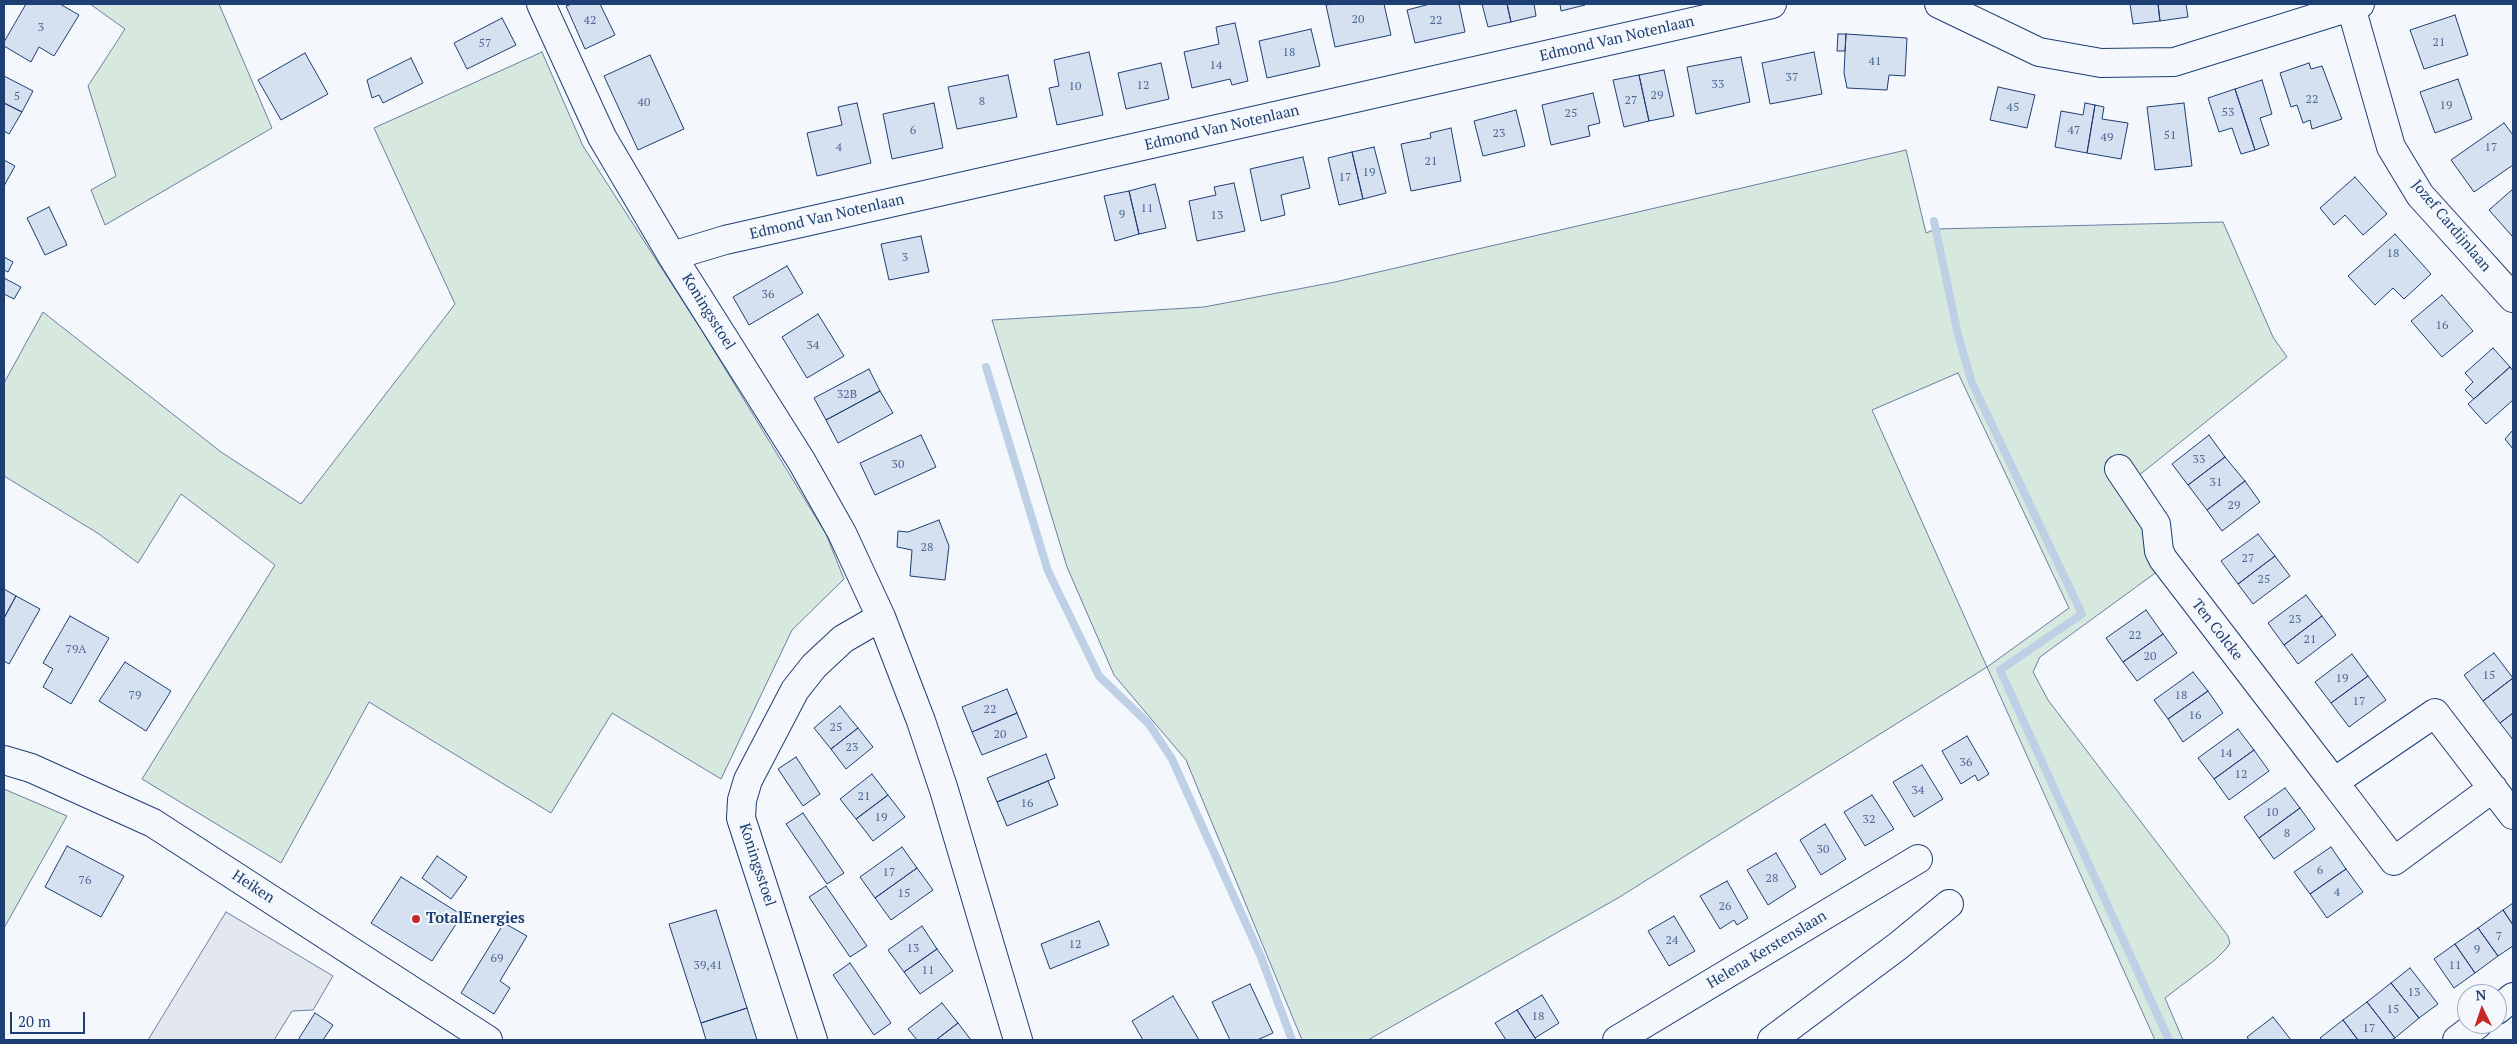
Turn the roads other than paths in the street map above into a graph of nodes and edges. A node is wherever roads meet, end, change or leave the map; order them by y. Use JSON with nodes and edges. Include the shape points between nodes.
{"nodes":[{"id":1,"x":542,"y":4,"type":"edge"},
{"id":2,"x":1772,"y":4,"type":"edge"},
{"id":3,"x":1939,"y":4,"type":"edge"},
{"id":4,"x":2356,"y":5,"type":"edge"},
{"id":5,"x":672,"y":256,"type":"junction"},
{"id":6,"x":2513,"y":298,"type":"edge"},
{"id":7,"x":2118,"y":469,"type":"dead end"},
{"id":8,"x":881,"y":616,"type":"junction"},
{"id":9,"x":4,"y":760,"type":"edge"},
{"id":10,"x":2334,"y":782,"type":"junction"},
{"id":11,"x":2492,"y":788,"type":"junction"},
{"id":12,"x":2513,"y":815,"type":"edge"},
{"id":13,"x":1918,"y":859,"type":"dead end"},
{"id":14,"x":1949,"y":904,"type":"dead end"},
{"id":15,"x":488,"y":1040,"type":"edge"},
{"id":16,"x":813,"y":1040,"type":"edge"},
{"id":17,"x":1018,"y":1040,"type":"edge"},
{"id":18,"x":1617,"y":1040,"type":"edge"},
{"id":19,"x":1772,"y":1040,"type":"edge"}],
"edges":[{"from":1,"to":5,"type":"street","name":"Koningsstoel","via":[[602,137]]},
{"from":2,"to":5,"type":"street","name":"Edmond Van Notenlaan","via":[[725,240]]},
{"from":3,"to":4,"type":"street","via":[[2040,52],[2100,62],[2174,62]]},
{"from":4,"to":6,"type":"street","name":"Jozef Cardijnlaan","via":[[2391,147],[2420,195]]},
{"from":5,"to":8,"type":"street","name":"Koningsstoel","via":[[811,478],[842,533]]},
{"from":7,"to":10,"type":"street","name":"Ten Colcke","via":[[2156,524],[2162,559]]},
{"from":8,"to":16,"type":"street","name":"Koningsstoel","via":[[843,639],[814,666],[795,690],[748,780],[742,800],[741,818]]},
{"from":8,"to":17,"type":"street","name":"Koningsstoel","via":[[944,790]]},
{"from":9,"to":15,"type":"street","name":"Heiken","via":[[39,772],[153,823]]},
{"from":10,"to":11,"type":"street","via":[[2435,713]]},
{"from":10,"to":11,"type":"street","name":"Ten Colcke","via":[[2394,861]]},
{"from":11,"to":12,"type":"street"},
{"from":13,"to":18,"type":"street","name":"Helena Kerstenslaan"},
{"from":14,"to":19,"type":"street"}]}
